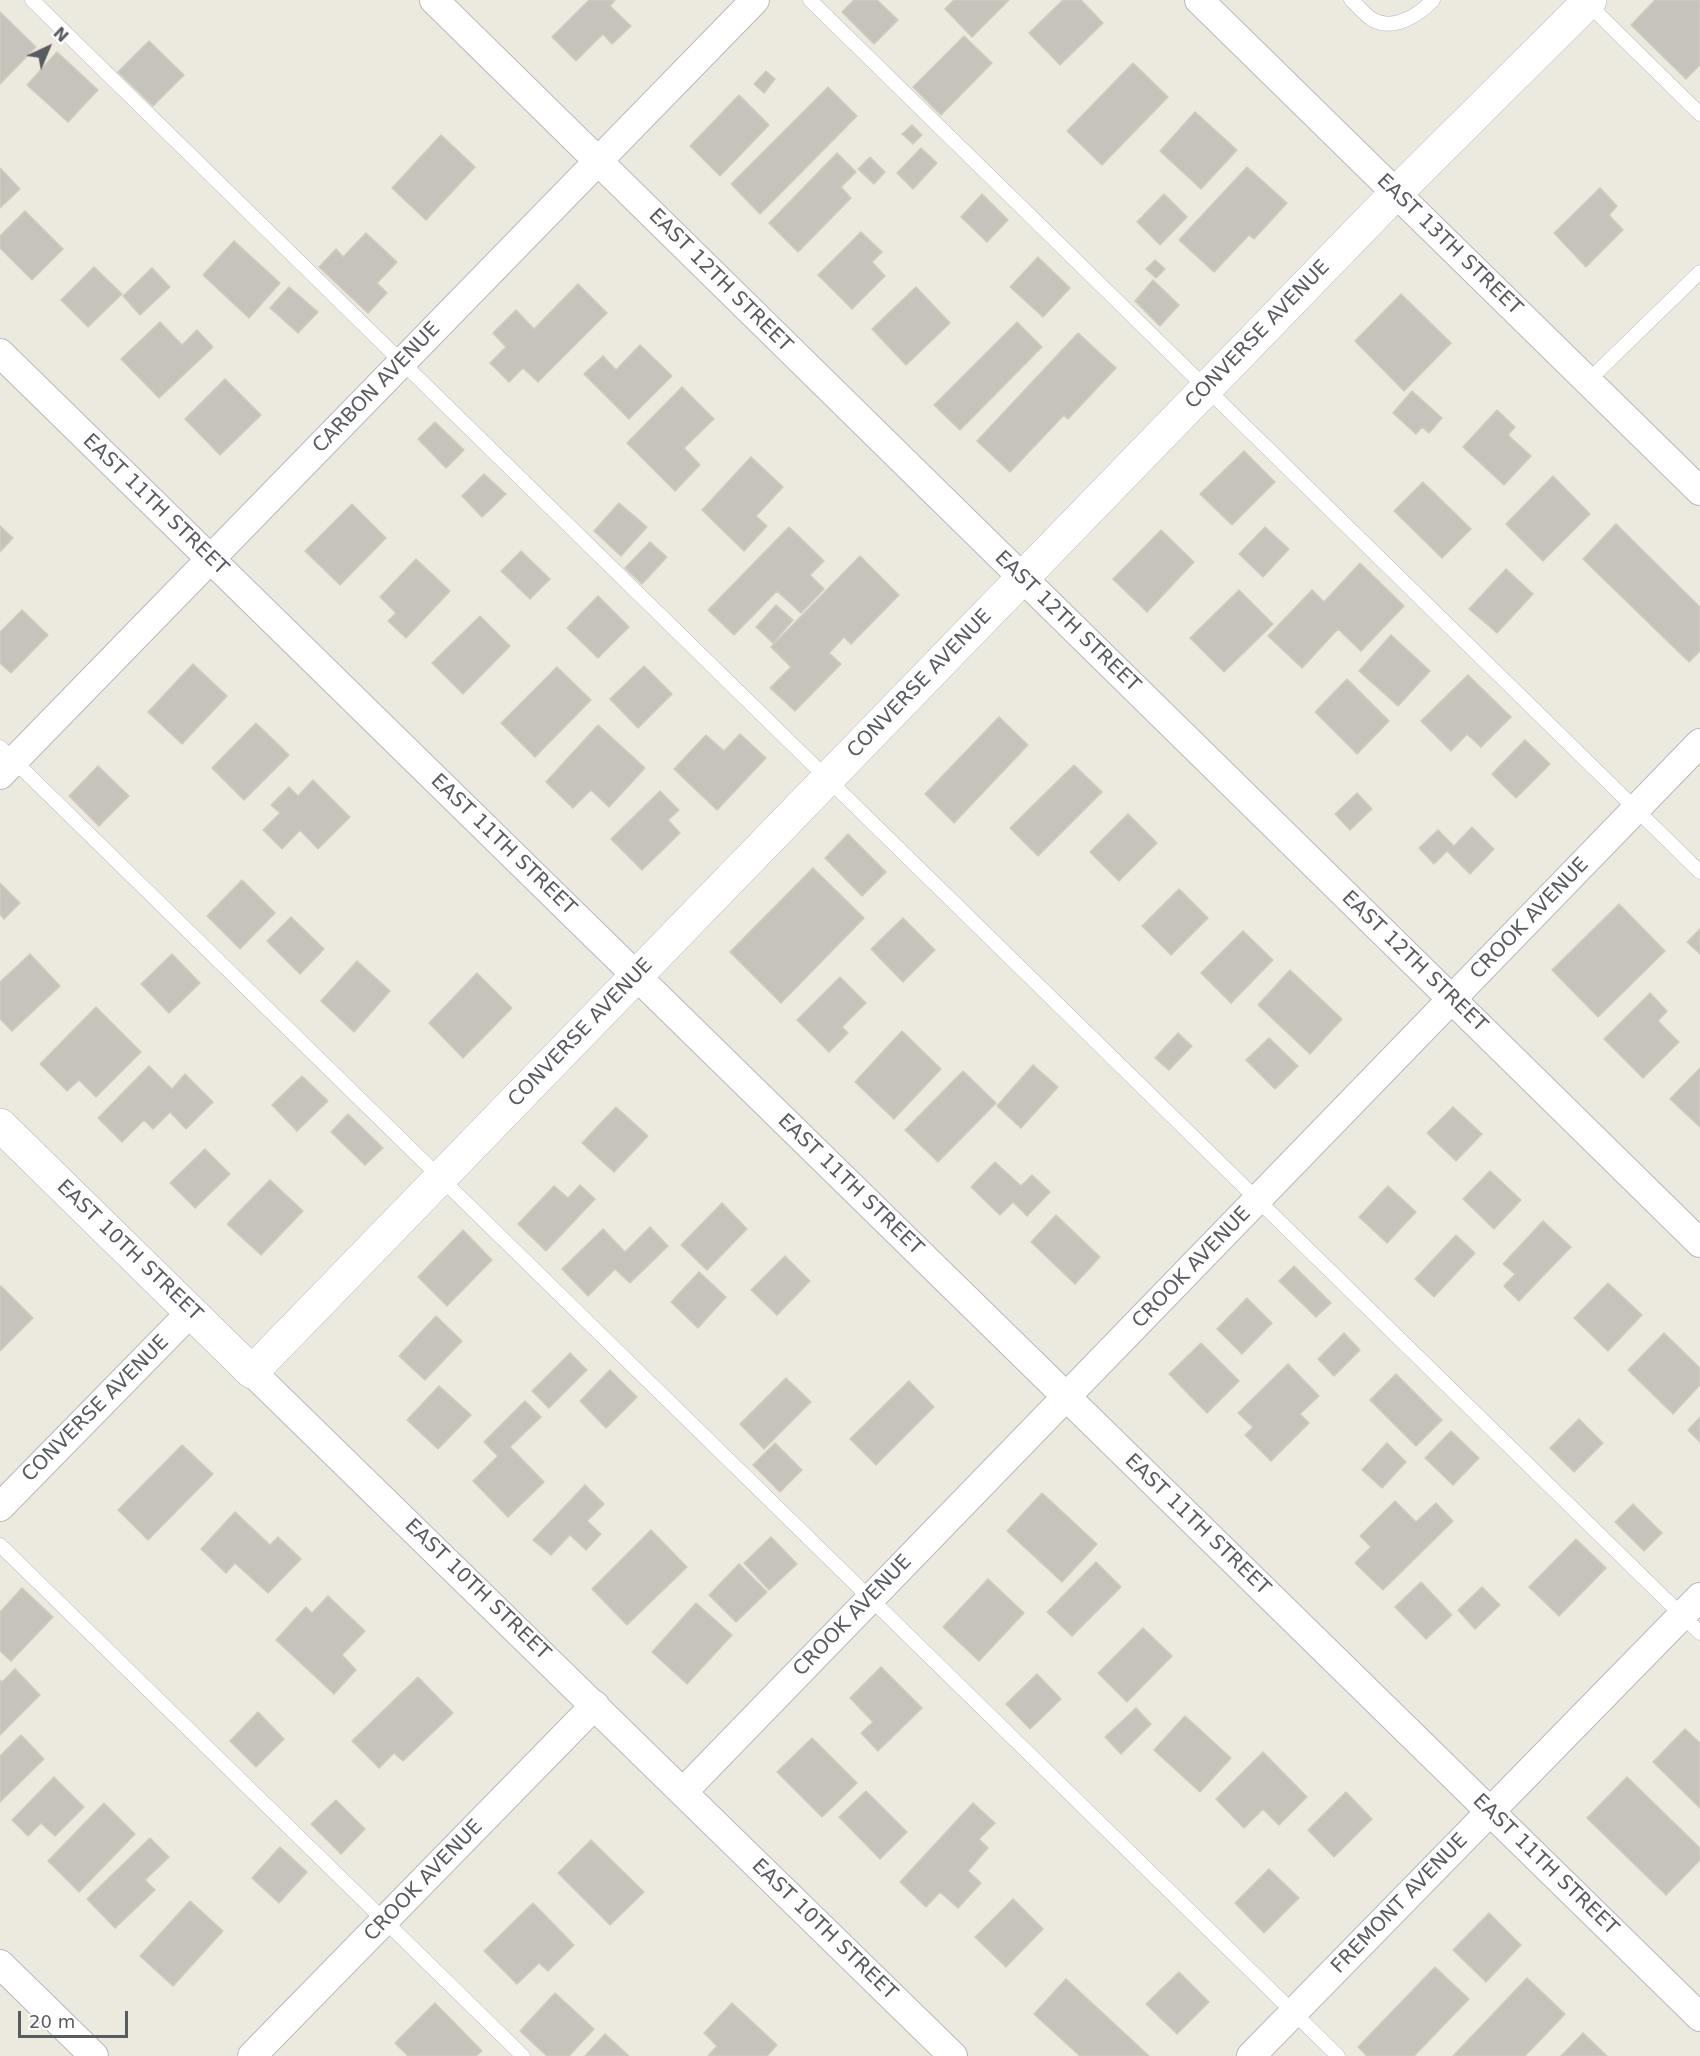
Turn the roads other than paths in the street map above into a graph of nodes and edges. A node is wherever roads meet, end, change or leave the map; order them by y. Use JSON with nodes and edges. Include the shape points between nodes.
{"nodes":[{"id":1,"x":32,"y":0,"type":"edge"},
{"id":2,"x":434,"y":0,"type":"edge"},
{"id":3,"x":755,"y":0,"type":"edge"},
{"id":4,"x":810,"y":0,"type":"edge"},
{"id":5,"x":1199,"y":0,"type":"edge"},
{"id":6,"x":1351,"y":0,"type":"edge"},
{"id":7,"x":1433,"y":0,"type":"edge"},
{"id":8,"x":1589,"y":2,"type":"edge"},
{"id":9,"x":1700,"y":114,"type":"edge"},
{"id":10,"x":598,"y":161,"type":"junction"},
{"id":11,"x":1396,"y":193,"type":"junction"},
{"id":12,"x":1700,"y":272,"type":"edge"},
{"id":13,"x":0,"y":353,"type":"edge"},
{"id":14,"x":402,"y":362,"type":"junction"},
{"id":15,"x":1588,"y":381,"type":"junction"},
{"id":16,"x":1206,"y":388,"type":"junction"},
{"id":17,"x":1700,"y":491,"type":"edge"},
{"id":18,"x":211,"y":559,"type":"junction"},
{"id":19,"x":1022,"y":578,"type":"junction"},
{"id":20,"x":1700,"y":743,"type":"edge"},
{"id":21,"x":5,"y":761,"type":"edge"},
{"id":22,"x":828,"y":779,"type":"junction"},
{"id":23,"x":1636,"y":809,"type":"junction"},
{"id":24,"x":1700,"y":872,"type":"edge"},
{"id":25,"x":636,"y":976,"type":"junction"},
{"id":26,"x":1452,"y":999,"type":"junction"},
{"id":27,"x":0,"y":1125,"type":"edge"},
{"id":28,"x":440,"y":1178,"type":"junction"},
{"id":29,"x":1257,"y":1200,"type":"junction"},
{"id":30,"x":1700,"y":1243,"type":"edge"},
{"id":31,"x":192,"y":1312,"type":"junction"},
{"id":32,"x":252,"y":1372,"type":"junction"},
{"id":33,"x":1066,"y":1397,"type":"junction"},
{"id":34,"x":0,"y":1507,"type":"edge"},
{"id":35,"x":0,"y":1545,"type":"edge"},
{"id":36,"x":870,"y":1598,"type":"junction"},
{"id":37,"x":1694,"y":1615,"type":"edge"},
{"id":38,"x":594,"y":1706,"type":"junction"},
{"id":39,"x":683,"y":1792,"type":"junction"},
{"id":40,"x":1490,"y":1812,"type":"junction"},
{"id":41,"x":384,"y":1921,"type":"junction"},
{"id":42,"x":0,"y":1964,"type":"edge"},
{"id":43,"x":1294,"y":2013,"type":"junction"},
{"id":44,"x":1700,"y":2017,"type":"edge"},
{"id":45,"x":94,"y":2056,"type":"edge"},
{"id":46,"x":252,"y":2056,"type":"edge"},
{"id":47,"x":523,"y":2056,"type":"edge"},
{"id":48,"x":953,"y":2056,"type":"edge"},
{"id":49,"x":1251,"y":2056,"type":"edge"},
{"id":50,"x":1338,"y":2056,"type":"edge"}],
"edges":[{"from":1,"to":14,"type":"lane"},
{"from":2,"to":10,"type":"street","name":"EAST 12TH STREET"},
{"from":3,"to":10,"type":"street","name":"CARBON AVENUE"},
{"from":4,"to":16,"type":"lane"},
{"from":5,"to":11,"type":"street","name":"EAST 13TH STREET"},
{"from":6,"to":7,"type":"lane","via":[[1374,21],[1399,24]]},
{"from":8,"to":9,"type":"lane"},
{"from":8,"to":11,"type":"street","name":"CONVERSE AVENUE"},
{"from":10,"to":14,"type":"street","name":"CARBON AVENUE"},
{"from":10,"to":19,"type":"street","name":"EAST 12TH STREET"},
{"from":11,"to":15,"type":"street","name":"EAST 13TH STREET"},
{"from":11,"to":16,"type":"street","name":"CONVERSE AVENUE"},
{"from":12,"to":15,"type":"lane"},
{"from":13,"to":18,"type":"street","name":"EAST 11TH STREET"},
{"from":14,"to":18,"type":"street","name":"CARBON AVENUE"},
{"from":14,"to":22,"type":"lane"},
{"from":15,"to":17,"type":"street","name":"EAST 13TH STREET"},
{"from":16,"to":19,"type":"street","name":"CONVERSE AVENUE"},
{"from":16,"to":23,"type":"lane"},
{"from":18,"to":21,"type":"street","name":"CARBON AVENUE"},
{"from":18,"to":25,"type":"street","name":"EAST 11TH STREET"},
{"from":19,"to":22,"type":"street","name":"CONVERSE AVENUE"},
{"from":19,"to":26,"type":"street","name":"EAST 12TH STREET"},
{"from":20,"to":23,"type":"street","name":"CROOK AVENUE"},
{"from":21,"to":28,"type":"lane"},
{"from":22,"to":25,"type":"street","name":"CONVERSE AVENUE"},
{"from":22,"to":29,"type":"lane"},
{"from":23,"to":24,"type":"lane"},
{"from":23,"to":26,"type":"street","name":"CROOK AVENUE"},
{"from":25,"to":28,"type":"street","name":"CONVERSE AVENUE"},
{"from":25,"to":33,"type":"street","name":"EAST 11TH STREET"},
{"from":26,"to":29,"type":"street","name":"CROOK AVENUE"},
{"from":26,"to":30,"type":"street","name":"EAST 12TH STREET"},
{"from":27,"to":31,"type":"street","name":"EAST 10TH STREET"},
{"from":28,"to":32,"type":"street","name":"CONVERSE AVENUE"},
{"from":28,"to":36,"type":"lane"},
{"from":29,"to":33,"type":"street","name":"CROOK AVENUE"},
{"from":29,"to":37,"type":"lane"},
{"from":31,"to":32,"type":"street","name":"EAST 10TH STREET"},
{"from":31,"to":34,"type":"street","name":"CONVERSE AVENUE"},
{"from":32,"to":38,"type":"street","name":"EAST 10TH STREET"},
{"from":33,"to":36,"type":"street","name":"CROOK AVENUE"},
{"from":33,"to":40,"type":"street","name":"EAST 11TH STREET"},
{"from":35,"to":41,"type":"lane"},
{"from":36,"to":39,"type":"street","name":"CROOK AVENUE"},
{"from":36,"to":43,"type":"lane"},
{"from":37,"to":40,"type":"street","name":"FREMONT AVENUE"},
{"from":38,"to":39,"type":"street","name":"EAST 10TH STREET"},
{"from":38,"to":41,"type":"street","name":"CROOK AVENUE"},
{"from":39,"to":48,"type":"street","name":"EAST 10TH STREET"},
{"from":40,"to":43,"type":"street","name":"FREMONT AVENUE"},
{"from":40,"to":44,"type":"street","name":"EAST 11TH STREET"},
{"from":41,"to":46,"type":"street","name":"CROOK AVENUE"},
{"from":41,"to":47,"type":"lane"},
{"from":42,"to":45,"type":"street"},
{"from":43,"to":49,"type":"street","name":"FREMONT AVENUE"},
{"from":43,"to":50,"type":"lane"}]}
